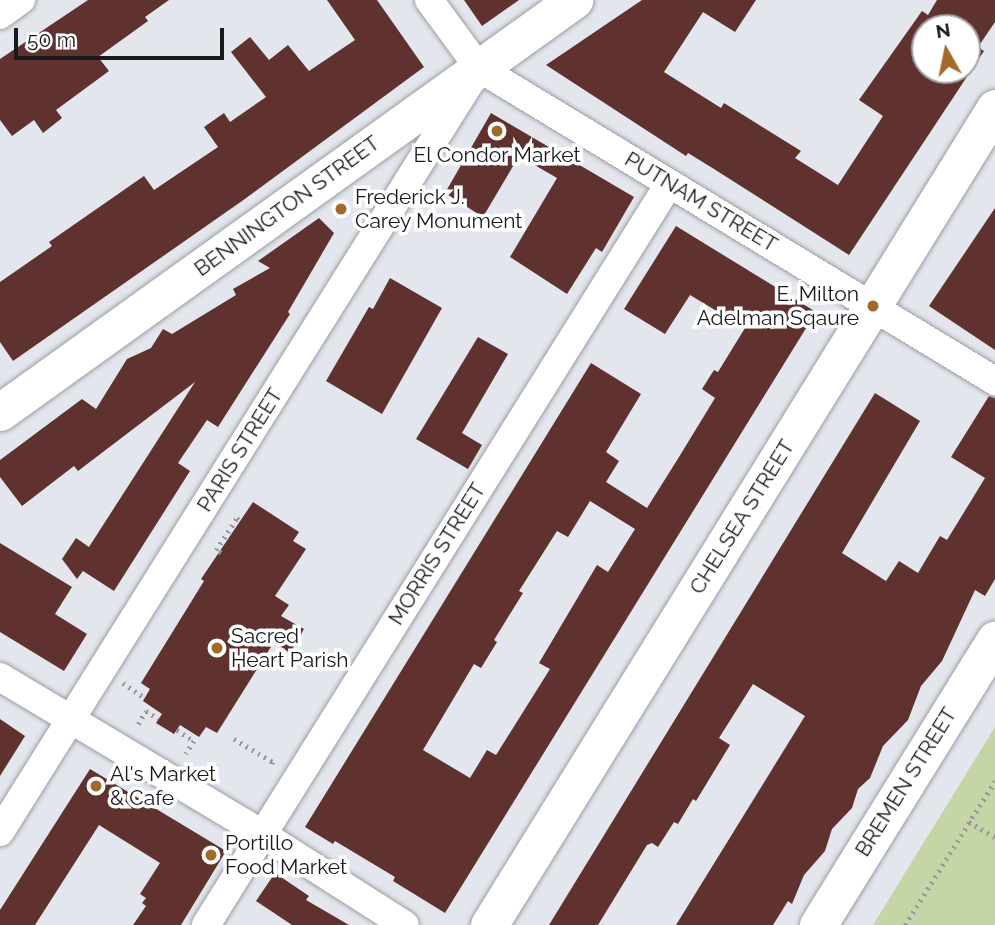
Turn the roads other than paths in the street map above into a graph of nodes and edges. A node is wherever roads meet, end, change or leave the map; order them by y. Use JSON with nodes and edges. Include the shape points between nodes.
{"nodes":[{"id":1,"x":21,"y":0,"type":"edge"},
{"id":2,"x":429,"y":0,"type":"edge"},
{"id":3,"x":574,"y":0,"type":"edge"},
{"id":4,"x":0,"y":15,"type":"edge"},
{"id":5,"x":479,"y":68,"type":"junction"},
{"id":6,"x":995,"y":108,"type":"edge"},
{"id":7,"x":670,"y":184,"type":"junction"},
{"id":8,"x":873,"y":305,"type":"junction"},
{"id":9,"x":995,"y":381,"type":"edge"},
{"id":10,"x":0,"y":412,"type":"edge"},
{"id":11,"x":995,"y":639,"type":"edge"},
{"id":12,"x":0,"y":677,"type":"edge"},
{"id":13,"x":70,"y":719,"type":"junction"},
{"id":14,"x":0,"y":832,"type":"edge"},
{"id":15,"x":262,"y":834,"type":"junction"},
{"id":16,"x":206,"y":925,"type":"edge"},
{"id":17,"x":405,"y":925,"type":"edge"},
{"id":18,"x":489,"y":925,"type":"edge"},
{"id":19,"x":818,"y":925,"type":"edge"}],
"edges":[{"from":1,"to":4,"type":"street"},
{"from":2,"to":5,"type":"street","name":"PUTNAM STREET"},
{"from":3,"to":5,"type":"main road","name":"BENNINGTON STREET"},
{"from":5,"to":7,"type":"street","name":"PUTNAM STREET"},
{"from":5,"to":10,"type":"main road","name":"BENNINGTON STREET"},
{"from":5,"to":13,"type":"street","name":"PARIS STREET"},
{"from":6,"to":8,"type":"main road","name":"CHELSEA STREET"},
{"from":7,"to":8,"type":"street","name":"PUTNAM STREET"},
{"from":7,"to":15,"type":"street","name":"MORRIS STREET"},
{"from":8,"to":9,"type":"street","name":"PUTNAM STREET"},
{"from":8,"to":18,"type":"main road","name":"CHELSEA STREET"},
{"from":11,"to":19,"type":"main road","name":"BREMEN STREET"},
{"from":12,"to":13,"type":"street"},
{"from":13,"to":14,"type":"street","name":"PARIS STREET"},
{"from":13,"to":15,"type":"street"},
{"from":15,"to":16,"type":"street","name":"MORRIS STREET"},
{"from":15,"to":17,"type":"street"}]}
